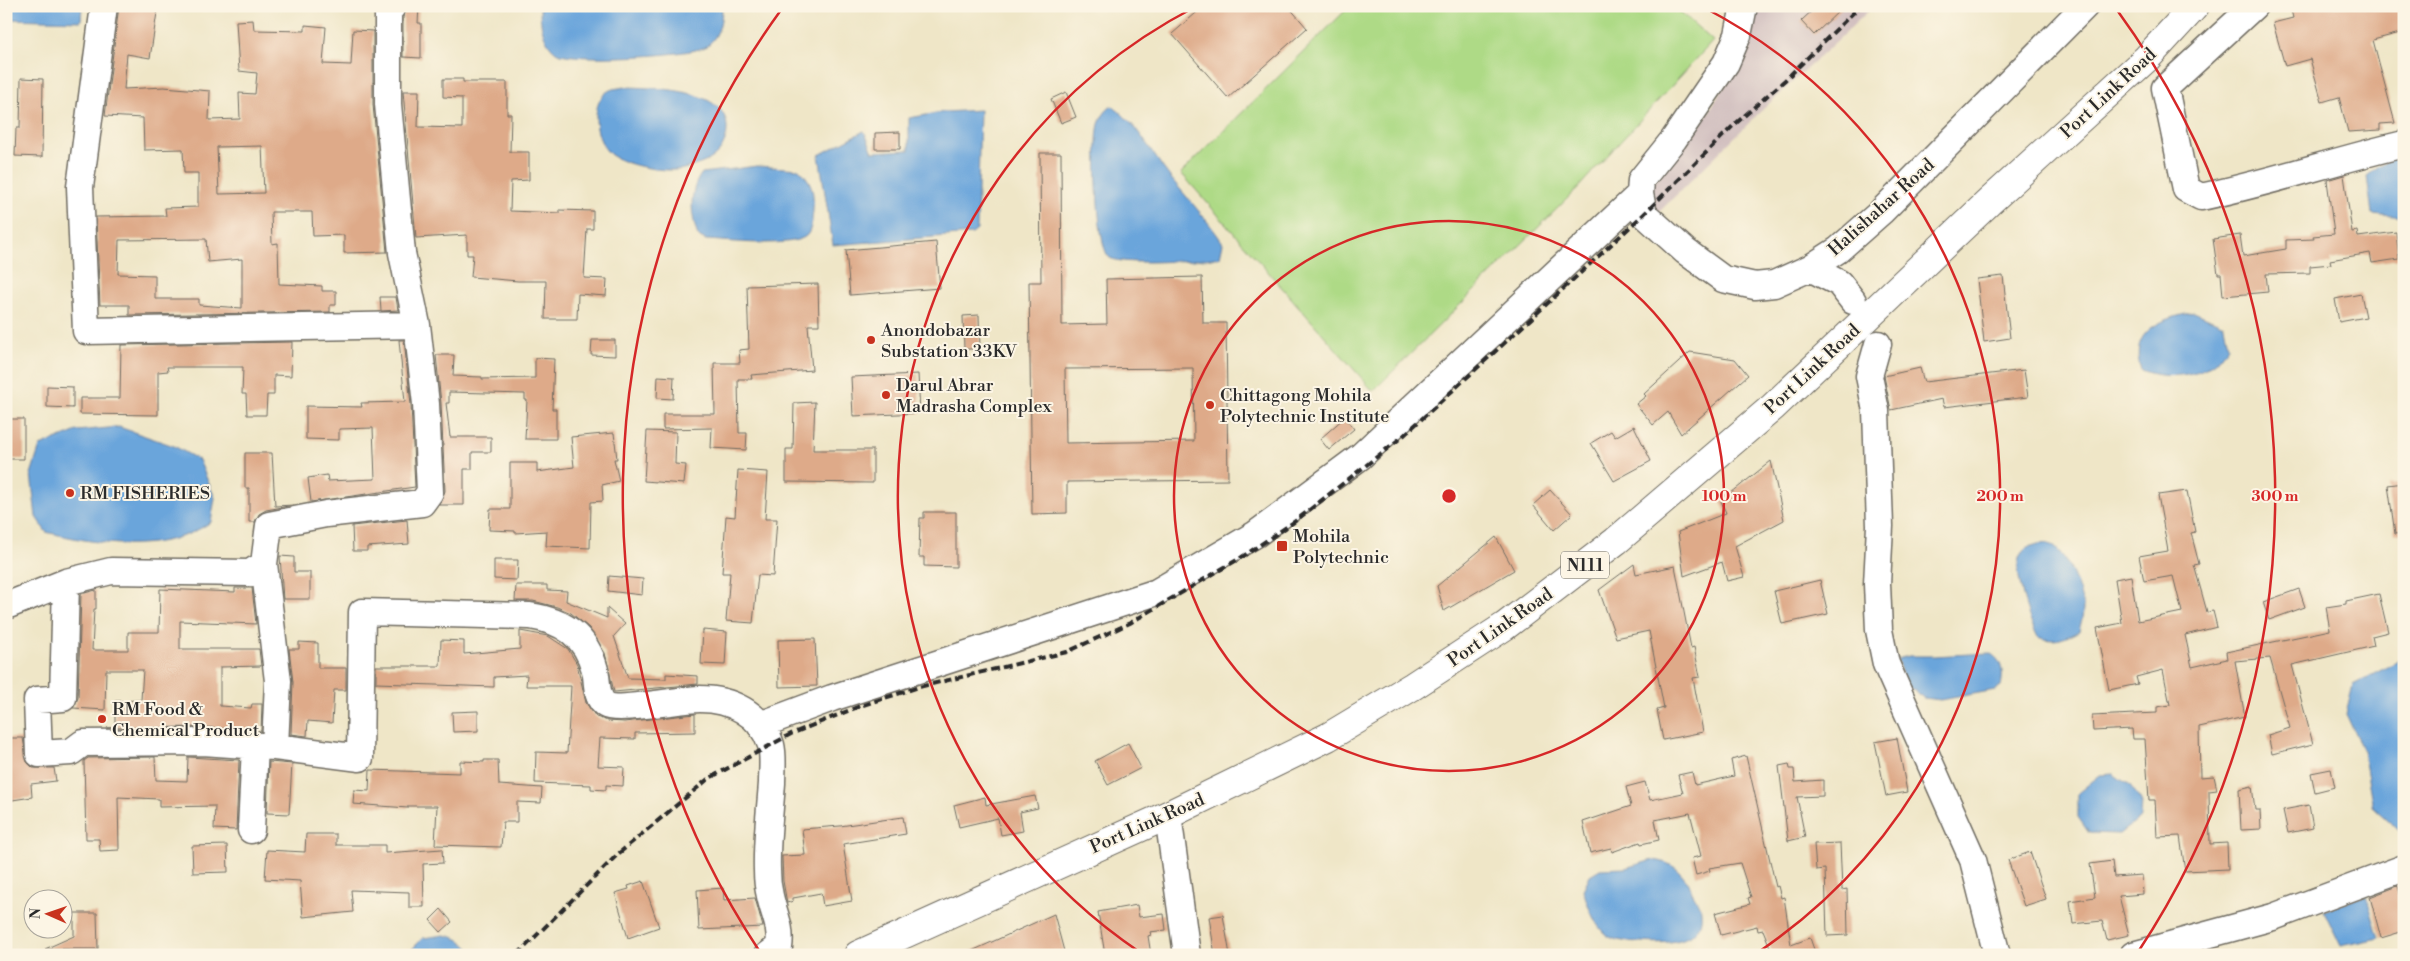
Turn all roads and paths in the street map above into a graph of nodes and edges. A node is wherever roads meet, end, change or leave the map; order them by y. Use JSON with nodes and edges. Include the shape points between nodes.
{"nodes":[{"id":1,"x":104,"y":6,"type":"edge"},
{"id":2,"x":393,"y":6,"type":"edge"},
{"id":3,"x":1744,"y":6,"type":"edge"},
{"id":4,"x":2085,"y":6,"type":"edge"},
{"id":5,"x":2195,"y":6,"type":"edge"},
{"id":6,"x":2254,"y":6,"type":"edge"},
{"id":7,"x":2404,"y":144,"type":"edge"},
{"id":8,"x":1640,"y":194,"type":"junction"},
{"id":9,"x":1810,"y":268,"type":"junction"},
{"id":10,"x":1853,"y":301,"type":"dead end"},
{"id":11,"x":417,"y":325,"type":"junction"},
{"id":12,"x":1878,"y":344,"type":"dead end"},
{"id":13,"x":264,"y":564,"type":"junction"},
{"id":14,"x":66,"y":582,"type":"junction"},
{"id":15,"x":6,"y":606,"type":"edge"},
{"id":16,"x":760,"y":725,"type":"junction"},
{"id":17,"x":265,"y":746,"type":"junction"},
{"id":18,"x":1168,"y":815,"type":"junction"},
{"id":19,"x":251,"y":830,"type":"dead end"},
{"id":20,"x":2404,"y":868,"type":"edge"},
{"id":21,"x":768,"y":955,"type":"edge"},
{"id":22,"x":858,"y":955,"type":"edge"},
{"id":23,"x":1187,"y":955,"type":"edge"},
{"id":24,"x":1998,"y":955,"type":"edge"},
{"id":25,"x":2132,"y":955,"type":"edge"}],
"edges":[{"from":1,"to":11,"type":"street","via":[[80,186],[86,331]]},
{"from":2,"to":11,"type":"street","via":[[388,12],[388,104],[402,253]]},
{"from":3,"to":8,"type":"street","via":[[1738,36],[1726,63],[1674,139],[1641,180]]},
{"from":4,"to":9,"type":"street","name":"Halishahar Road","via":[[1881,212],[1838,250]]},
{"from":5,"to":18,"type":"highway","name":"Port Link Road","number":"N111","via":[[2147,58],[1772,407],[1616,541],[1504,626],[1413,686],[1328,737]]},
{"from":6,"to":7,"type":"street","via":[[2165,88],[2186,189],[2201,197],[2251,187],[2348,157]]},
{"from":8,"to":9,"type":"street","name":"Halishahar Road","via":[[1644,214],[1685,251],[1723,279],[1755,286],[1774,284]]},
{"from":8,"to":16,"type":"street","via":[[1361,456],[1256,534],[1157,592],[832,698]]},
{"from":9,"to":10,"type":"street","via":[[1839,283]]},
{"from":11,"to":13,"type":"street","via":[[426,404],[430,492],[422,503],[326,514],[269,525]]},
{"from":12,"to":24,"type":"street","via":[[1868,376],[1876,411],[1880,526],[1877,584],[1886,664],[1973,860]]},
{"from":13,"to":14,"type":"street","via":[[250,573],[111,571]]},
{"from":13,"to":17,"type":"street","via":[[278,681]]},
{"from":14,"to":15,"type":"street"},
{"from":14,"to":17,"type":"street","via":[[63,698],[37,700],[39,754],[71,752],[83,743],[203,742]]},
{"from":16,"to":17,"type":"street","via":[[735,705],[720,700],[679,700],[624,708],[607,706],[601,700],[595,670],[582,644],[565,625],[549,620],[530,616],[362,612],[360,758]]},
{"from":16,"to":21,"type":"street","via":[[771,745],[773,764],[767,870],[769,895],[781,933],[780,948]]},
{"from":17,"to":19,"type":"street"},
{"from":18,"to":22,"type":"highway","name":"Port Link Road","number":"N111"},
{"from":18,"to":23,"type":"street"},
{"from":20,"to":25,"type":"street","via":[[2273,917]]}]}
